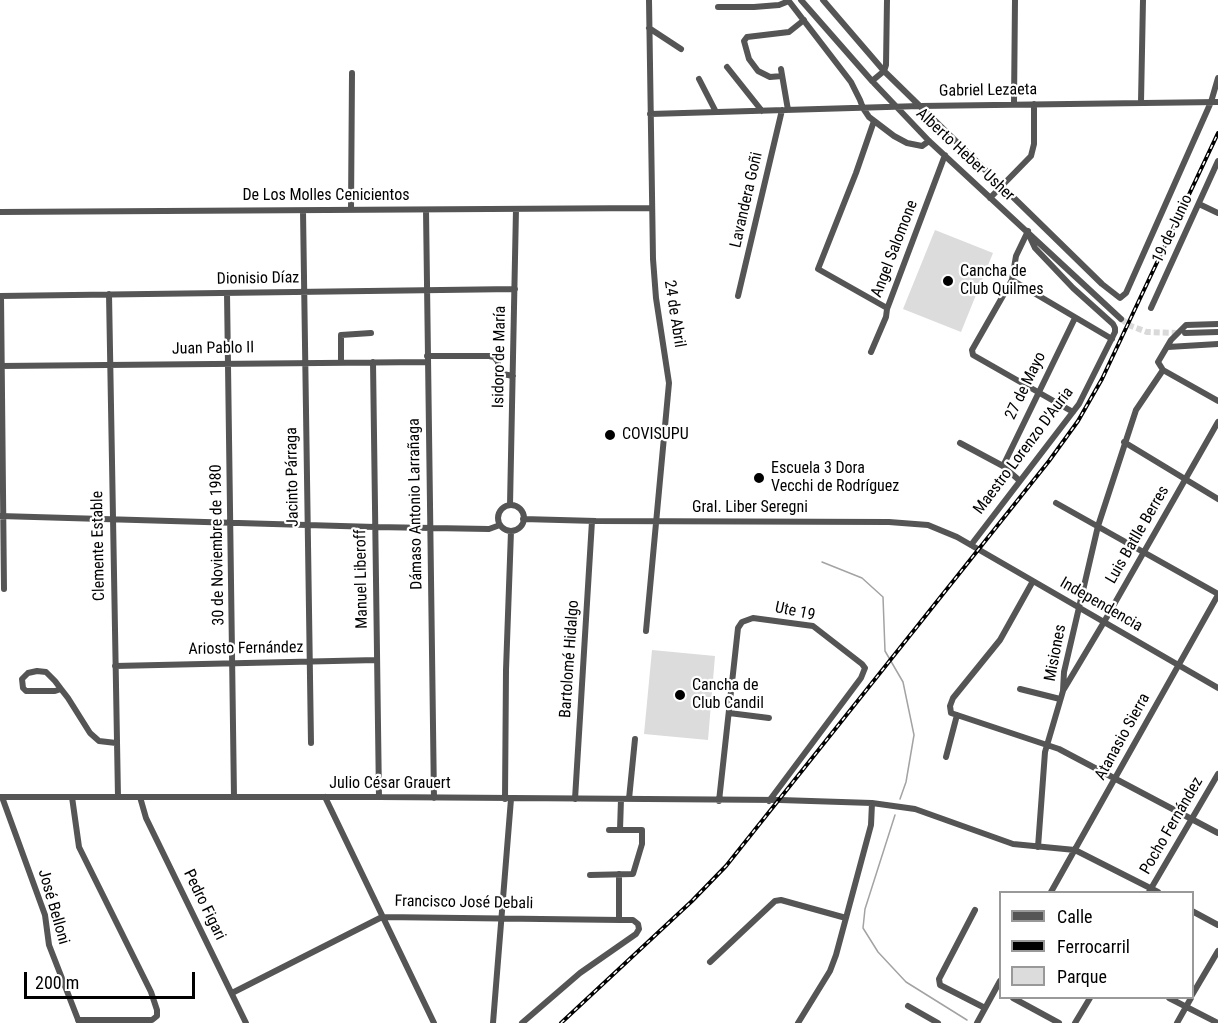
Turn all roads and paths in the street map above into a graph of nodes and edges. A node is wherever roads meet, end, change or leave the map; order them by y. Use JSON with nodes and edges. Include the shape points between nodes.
{"nodes":[{"id":1,"x":649,"y":0,"type":"edge"},
{"id":2,"x":823,"y":0,"type":"edge"},
{"id":3,"x":887,"y":0,"type":"edge"},
{"id":4,"x":1015,"y":0,"type":"edge"},
{"id":5,"x":1143,"y":0,"type":"edge"},
{"id":6,"x":793,"y":1,"type":"edge"},
{"id":7,"x":718,"y":7,"type":"dead end"},
{"id":8,"x":804,"y":20,"type":"junction"},
{"id":9,"x":649,"y":28,"type":"junction"},
{"id":10,"x":681,"y":49,"type":"dead end"},
{"id":11,"x":727,"y":67,"type":"dead end"},
{"id":12,"x":781,"y":69,"type":"dead end"},
{"id":13,"x":884,"y":71,"type":"junction"},
{"id":14,"x":352,"y":74,"type":"dead end"},
{"id":15,"x":782,"y":76,"type":"junction"},
{"id":16,"x":1218,"y":78,"type":"edge"},
{"id":17,"x":699,"y":79,"type":"dead end"},
{"id":18,"x":872,"y":81,"type":"junction"},
{"id":19,"x":1142,"y":102,"type":"junction"},
{"id":20,"x":1215,"y":102,"type":"edge"},
{"id":21,"x":1014,"y":104,"type":"junction"},
{"id":22,"x":1034,"y":104,"type":"junction"},
{"id":23,"x":920,"y":106,"type":"junction"},
{"id":24,"x":863,"y":108,"type":"junction"},
{"id":25,"x":897,"y":108,"type":"junction"},
{"id":26,"x":785,"y":110,"type":"junction"},
{"id":27,"x":762,"y":111,"type":"junction"},
{"id":28,"x":716,"y":112,"type":"junction"},
{"id":29,"x":650,"y":114,"type":"junction"},
{"id":30,"x":874,"y":121,"type":"junction"},
{"id":31,"x":929,"y":141,"type":"junction"},
{"id":32,"x":945,"y":155,"type":"junction"},
{"id":33,"x":1218,"y":161,"type":"edge"},
{"id":34,"x":1001,"y":187,"type":"junction"},
{"id":35,"x":990,"y":198,"type":"junction"},
{"id":36,"x":1199,"y":204,"type":"junction"},
{"id":37,"x":652,"y":208,"type":"junction"},
{"id":38,"x":516,"y":209,"type":"junction"},
{"id":39,"x":351,"y":210,"type":"junction"},
{"id":40,"x":426,"y":210,"type":"junction"},
{"id":41,"x":303,"y":211,"type":"junction"},
{"id":42,"x":0,"y":212,"type":"edge"},
{"id":43,"x":1218,"y":213,"type":"edge"},
{"id":44,"x":1028,"y":231,"type":"junction"},
{"id":45,"x":1012,"y":280,"type":"junction"},
{"id":46,"x":427,"y":290,"type":"junction"},
{"id":47,"x":515,"y":290,"type":"junction"},
{"id":48,"x":227,"y":293,"type":"junction"},
{"id":49,"x":304,"y":293,"type":"junction"},
{"id":50,"x":109,"y":294,"type":"junction"},
{"id":51,"x":0,"y":296,"type":"edge"},
{"id":52,"x":738,"y":296,"type":"dead end"},
{"id":53,"x":887,"y":308,"type":"junction"},
{"id":54,"x":1151,"y":308,"type":"dead end"},
{"id":55,"x":1075,"y":318,"type":"junction"},
{"id":56,"x":1121,"y":319,"type":"tunnel mouth"},
{"id":57,"x":1218,"y":324,"type":"edge"},
{"id":58,"x":1218,"y":332,"type":"edge"},
{"id":59,"x":371,"y":333,"type":"dead end"},
{"id":60,"x":1185,"y":333,"type":"tunnel mouth"},
{"id":61,"x":1112,"y":339,"type":"junction"},
{"id":62,"x":1218,"y":344,"type":"edge"},
{"id":63,"x":1168,"y":347,"type":"junction"},
{"id":64,"x":871,"y":352,"type":"dead end"},
{"id":65,"x":427,"y":359,"type":"junction"},
{"id":66,"x":228,"y":362,"type":"junction"},
{"id":67,"x":305,"y":362,"type":"junction"},
{"id":68,"x":341,"y":362,"type":"junction"},
{"id":69,"x":374,"y":362,"type":"junction"},
{"id":70,"x":110,"y":364,"type":"junction"},
{"id":71,"x":1,"y":366,"type":"edge"},
{"id":72,"x":1163,"y":370,"type":"junction"},
{"id":73,"x":513,"y":376,"type":"junction"},
{"id":74,"x":1038,"y":393,"type":"junction"},
{"id":75,"x":1218,"y":401,"type":"edge"},
{"id":76,"x":1073,"y":412,"type":"junction"},
{"id":77,"x":1218,"y":422,"type":"edge"},
{"id":78,"x":1124,"y":442,"type":"junction"},
{"id":79,"x":960,"y":443,"type":"dead end"},
{"id":80,"x":1003,"y":466,"type":"junction"},
{"id":81,"x":1185,"y":480,"type":"junction"},
{"id":82,"x":1020,"y":481,"type":"junction"},
{"id":83,"x":1218,"y":499,"type":"edge"},
{"id":84,"x":1056,"y":503,"type":"dead end"},
{"id":85,"x":510,"y":505,"type":"junction"},
{"id":86,"x":2,"y":516,"type":"edge"},
{"id":87,"x":523,"y":519,"type":"junction"},
{"id":88,"x":112,"y":520,"type":"junction"},
{"id":89,"x":592,"y":521,"type":"junction"},
{"id":90,"x":657,"y":522,"type":"junction"},
{"id":91,"x":231,"y":523,"type":"junction"},
{"id":92,"x":307,"y":525,"type":"junction"},
{"id":93,"x":500,"y":525,"type":"junction"},
{"id":94,"x":1098,"y":526,"type":"junction"},
{"id":95,"x":375,"y":527,"type":"junction"},
{"id":96,"x":431,"y":528,"type":"junction"},
{"id":97,"x":511,"y":531,"type":"junction"},
{"id":98,"x":971,"y":545,"type":"junction"},
{"id":99,"x":1143,"y":552,"type":"junction"},
{"id":100,"x":1033,"y":580,"type":"junction"},
{"id":101,"x":4,"y":589,"type":"dead end"},
{"id":102,"x":1218,"y":595,"type":"edge"},
{"id":103,"x":1079,"y":607,"type":"junction"},
{"id":104,"x":1104,"y":622,"type":"junction"},
{"id":105,"x":646,"y":631,"type":"dead end"},
{"id":106,"x":377,"y":660,"type":"junction"},
{"id":107,"x":310,"y":661,"type":"junction"},
{"id":108,"x":233,"y":663,"type":"junction"},
{"id":109,"x":1178,"y":665,"type":"junction"},
{"id":110,"x":116,"y":666,"type":"junction"},
{"id":111,"x":1218,"y":688,"type":"edge"},
{"id":112,"x":61,"y":689,"type":"junction"},
{"id":113,"x":1020,"y":689,"type":"dead end"},
{"id":114,"x":1063,"y":691,"type":"junction"},
{"id":115,"x":1060,"y":699,"type":"junction"},
{"id":116,"x":729,"y":713,"type":"junction"},
{"id":117,"x":957,"y":716,"type":"junction"},
{"id":118,"x":769,"y":718,"type":"dead end"},
{"id":119,"x":634,"y":739,"type":"dead end"},
{"id":120,"x":311,"y":742,"type":"dead end"},
{"id":121,"x":116,"y":743,"type":"junction"},
{"id":122,"x":1046,"y":744,"type":"junction"},
{"id":123,"x":946,"y":757,"type":"dead end"},
{"id":124,"x":1218,"y":774,"type":"edge"},
{"id":125,"x":1115,"y":778,"type":"junction"},
{"id":126,"x":1,"y":797,"type":"edge"},
{"id":127,"x":118,"y":797,"type":"junction"},
{"id":128,"x":140,"y":797,"type":"junction"},
{"id":129,"x":234,"y":797,"type":"junction"},
{"id":130,"x":325,"y":797,"type":"junction"},
{"id":131,"x":379,"y":797,"type":"junction"},
{"id":132,"x":72,"y":798,"type":"junction"},
{"id":133,"x":434,"y":798,"type":"junction"},
{"id":134,"x":508,"y":799,"type":"junction"},
{"id":135,"x":575,"y":799,"type":"junction"},
{"id":136,"x":621,"y":799,"type":"junction"},
{"id":137,"x":629,"y":799,"type":"junction"},
{"id":138,"x":719,"y":801,"type":"junction"},
{"id":139,"x":769,"y":801,"type":"junction"},
{"id":140,"x":872,"y":803,"type":"junction"},
{"id":141,"x":1192,"y":819,"type":"junction"},
{"id":142,"x":609,"y":830,"type":"dead end"},
{"id":143,"x":620,"y":830,"type":"junction"},
{"id":144,"x":1218,"y":833,"type":"edge"},
{"id":145,"x":1038,"y":847,"type":"junction"},
{"id":146,"x":1075,"y":850,"type":"junction"},
{"id":147,"x":619,"y":874,"type":"junction"},
{"id":148,"x":590,"y":875,"type":"dead end"},
{"id":149,"x":1051,"y":891,"type":"edge"},
{"id":150,"x":1150,"y":891,"type":"edge"},
{"id":151,"x":975,"y":910,"type":"dead end"},
{"id":152,"x":1194,"y":912,"type":"edge"},
{"id":153,"x":382,"y":917,"type":"junction"},
{"id":154,"x":502,"y":917,"type":"junction"},
{"id":155,"x":846,"y":918,"type":"junction"},
{"id":156,"x":619,"y":920,"type":"junction"},
{"id":157,"x":1218,"y":925,"type":"edge"},
{"id":158,"x":1218,"y":951,"type":"edge"},
{"id":159,"x":710,"y":962,"type":"dead end"},
{"id":160,"x":998,"y":990,"type":"edge"},
{"id":161,"x":232,"y":993,"type":"junction"},
{"id":162,"x":1194,"y":993,"type":"edge"},
{"id":163,"x":1015,"y":999,"type":"edge"},
{"id":164,"x":1089,"y":999,"type":"edge"},
{"id":165,"x":1171,"y":999,"type":"edge"},
{"id":166,"x":1190,"y":999,"type":"edge"},
{"id":167,"x":908,"y":1006,"type":"dead end"},
{"id":168,"x":1186,"y":1006,"type":"junction"},
{"id":169,"x":985,"y":1008,"type":"junction"},
{"id":170,"x":79,"y":1021,"type":"edge"},
{"id":171,"x":246,"y":1023,"type":"edge"},
{"id":172,"x":434,"y":1023,"type":"edge"},
{"id":173,"x":493,"y":1023,"type":"edge"},
{"id":174,"x":522,"y":1023,"type":"edge"},
{"id":175,"x":798,"y":1023,"type":"edge"},
{"id":176,"x":938,"y":1023,"type":"edge"},
{"id":177,"x":977,"y":1023,"type":"edge"},
{"id":178,"x":1059,"y":1023,"type":"edge"},
{"id":179,"x":1075,"y":1023,"type":"edge"},
{"id":180,"x":1177,"y":1023,"type":"edge"},
{"id":181,"x":1218,"y":1023,"type":"edge"}],
"edges":[{"from":1,"to":9,"type":"street","name":"24 de Abril"},
{"from":2,"to":13,"type":"street","name":"Alberto Heber Usher"},
{"from":3,"to":13,"type":"street"},
{"from":4,"to":21,"type":"street"},
{"from":5,"to":19,"type":"street"},
{"from":6,"to":7,"type":"street"},
{"from":6,"to":8,"type":"street"},
{"from":6,"to":18,"type":"street","name":"Alberto Heber Usher"},
{"from":8,"to":15,"type":"street","via":[[789,32],[744,40],[749,59],[758,71],[770,77]]},
{"from":8,"to":24,"type":"street","via":[[851,82]]},
{"from":9,"to":10,"type":"street"},
{"from":9,"to":29,"type":"street","name":"24 de Abril"},
{"from":11,"to":27,"type":"street"},
{"from":12,"to":15,"type":"street"},
{"from":13,"to":18,"type":"street"},
{"from":13,"to":23,"type":"street","name":"Alberto Heber Usher"},
{"from":14,"to":39,"type":"street"},
{"from":15,"to":26,"type":"street"},
{"from":16,"to":20,"type":"street"},
{"from":17,"to":28,"type":"street"},
{"from":18,"to":25,"type":"street","name":"Alberto Heber Usher"},
{"from":19,"to":20,"type":"street","name":"Gabriel Lezaeta"},
{"from":19,"to":22,"type":"street","name":"Gabriel Lezaeta"},
{"from":20,"to":34,"type":"street","name":"Alberto Heber Usher","via":[[1120,298]]},
{"from":21,"to":22,"type":"street","name":"Gabriel Lezaeta"},
{"from":21,"to":23,"type":"street","name":"Gabriel Lezaeta"},
{"from":22,"to":34,"type":"street","via":[[1031,156]]},
{"from":23,"to":25,"type":"street","name":"Gabriel Lezaeta"},
{"from":23,"to":34,"type":"street","name":"Alberto Heber Usher"},
{"from":24,"to":25,"type":"street","name":"Gabriel Lezaeta"},
{"from":24,"to":26,"type":"street","name":"Gabriel Lezaeta"},
{"from":24,"to":30,"type":"street"},
{"from":25,"to":31,"type":"street","name":"Alberto Heber Usher"},
{"from":26,"to":27,"type":"street","name":"Gabriel Lezaeta"},
{"from":26,"to":52,"type":"street","name":"Lavandera Goñi"},
{"from":27,"to":28,"type":"street","name":"Gabriel Lezaeta"},
{"from":28,"to":29,"type":"street","name":"Gabriel Lezaeta"},
{"from":29,"to":37,"type":"street","name":"24 de Abril"},
{"from":30,"to":31,"type":"street","via":[[907,143],[922,146]]},
{"from":30,"to":53,"type":"street","via":[[818,269]]},
{"from":31,"to":32,"type":"street","name":"Alberto Heber Usher"},
{"from":32,"to":35,"type":"street","name":"Alberto Heber Usher"},
{"from":32,"to":53,"type":"street","name":"Angel Salomone"},
{"from":33,"to":36,"type":"street","name":"19 de Junio"},
{"from":34,"to":35,"type":"street"},
{"from":35,"to":44,"type":"street","name":"Alberto Heber Usher"},
{"from":36,"to":43,"type":"street"},
{"from":36,"to":54,"type":"street","name":"19 de Junio"},
{"from":37,"to":38,"type":"street","name":"De Los Molles Cenicientos"},
{"from":37,"to":90,"type":"street","name":"24 de Abril","via":[[656,298],[669,383]]},
{"from":38,"to":40,"type":"street","name":"De Los Molles Cenicientos"},
{"from":38,"to":47,"type":"street","name":"Isidoro de María"},
{"from":39,"to":40,"type":"street","name":"De Los Molles Cenicientos"},
{"from":39,"to":41,"type":"street","name":"De Los Molles Cenicientos"},
{"from":40,"to":46,"type":"street","name":"Dámaso Antonio Larrañaga"},
{"from":41,"to":42,"type":"street","name":"De Los Molles Cenicientos"},
{"from":41,"to":49,"type":"street","name":"Jacinto Párraga"},
{"from":44,"to":45,"type":"street","via":[[1016,256]]},
{"from":44,"to":56,"type":"street","name":"Alberto Heber Usher"},
{"from":44,"to":61,"type":"street","via":[[1035,248],[1113,324]]},
{"from":45,"to":55,"type":"street"},
{"from":45,"to":74,"type":"street","via":[[973,346],[973,355]]},
{"from":46,"to":47,"type":"street","name":"Dionisio Díaz"},
{"from":46,"to":49,"type":"street","name":"Dionisio Díaz"},
{"from":46,"to":65,"type":"street","name":"Dámaso Antonio Larrañaga"},
{"from":47,"to":73,"type":"street","name":"Isidoro de María"},
{"from":48,"to":49,"type":"street","name":"Dionisio Díaz"},
{"from":48,"to":50,"type":"street","name":"Dionisio Díaz"},
{"from":48,"to":66,"type":"street","name":"30 de Noviembre de 1980"},
{"from":49,"to":67,"type":"street","name":"Jacinto Párraga"},
{"from":50,"to":51,"type":"street","name":"Dionisio Díaz"},
{"from":50,"to":70,"type":"street","name":"Clemente Estable"},
{"from":51,"to":71,"type":"street"},
{"from":53,"to":64,"type":"street","name":"Angel Salomone"},
{"from":55,"to":61,"type":"street"},
{"from":55,"to":74,"type":"street","name":"27 de Mayo"},
{"from":57,"to":63,"type":"street","via":[[1186,325]]},
{"from":58,"to":60,"type":"street"},
{"from":59,"to":68,"type":"street","via":[[341,335]]},
{"from":61,"to":76,"type":"street","name":"Maestro Lorenzo D'Auria"},
{"from":62,"to":63,"type":"street"},
{"from":63,"to":72,"type":"street","via":[[1158,362]]},
{"from":65,"to":69,"type":"street","name":"Juan Pablo II"},
{"from":65,"to":73,"type":"street","name":"Juan Pablo II","via":[[489,356],[498,362],[498,373]]},
{"from":65,"to":96,"type":"street","name":"Dámaso Antonio Larrañaga"},
{"from":66,"to":67,"type":"street","name":"Juan Pablo II"},
{"from":66,"to":70,"type":"street","name":"Juan Pablo II"},
{"from":66,"to":91,"type":"street","name":"30 de Noviembre de 1980"},
{"from":67,"to":68,"type":"street","name":"Juan Pablo II"},
{"from":67,"to":92,"type":"street","name":"Jacinto Párraga"},
{"from":68,"to":69,"type":"street","name":"Juan Pablo II"},
{"from":69,"to":95,"type":"street","name":"Manuel Liberoff"},
{"from":70,"to":71,"type":"street","name":"Juan Pablo II"},
{"from":70,"to":88,"type":"street","name":"Clemente Estable"},
{"from":71,"to":86,"type":"street"},
{"from":72,"to":75,"type":"street"},
{"from":72,"to":78,"type":"street","name":"Misiones","via":[[1136,410]]},
{"from":73,"to":85,"type":"street","name":"Isidoro de María"},
{"from":74,"to":76,"type":"street"},
{"from":74,"to":80,"type":"street","name":"27 de Mayo"},
{"from":76,"to":82,"type":"street","name":"Maestro Lorenzo D'Auria"},
{"from":77,"to":81,"type":"street","name":"Luis Batlle Berres"},
{"from":78,"to":81,"type":"street"},
{"from":78,"to":94,"type":"street","name":"Misiones"},
{"from":79,"to":80,"type":"street"},
{"from":80,"to":82,"type":"street"},
{"from":81,"to":83,"type":"street"},
{"from":81,"to":99,"type":"street","name":"Luis Batlle Berres"},
{"from":82,"to":98,"type":"street","name":"Maestro Lorenzo D'Auria"},
{"from":84,"to":94,"type":"street"},
{"from":85,"to":87,"type":"street","via":[[519,508]]},
{"from":85,"to":93,"type":"street","via":[[499,512]]},
{"from":86,"to":88,"type":"street"},
{"from":86,"to":101,"type":"street"},
{"from":87,"to":89,"type":"street","name":"Gral. Liber Seregni"},
{"from":87,"to":97,"type":"street","via":[[521,526]]},
{"from":88,"to":91,"type":"street"},
{"from":88,"to":110,"type":"street","name":"Clemente Estable"},
{"from":89,"to":90,"type":"street","name":"Gral. Liber Seregni"},
{"from":89,"to":135,"type":"street","name":"Bartolomé Hidalgo"},
{"from":90,"to":98,"type":"street","name":"Gral. Liber Seregni","via":[[912,523],[937,528]]},
{"from":90,"to":105,"type":"street","name":"24 de Abril"},
{"from":91,"to":92,"type":"street"},
{"from":91,"to":108,"type":"street","name":"30 de Noviembre de 1980"},
{"from":92,"to":95,"type":"street"},
{"from":92,"to":107,"type":"street","name":"Jacinto Párraga"},
{"from":93,"to":96,"type":"street","via":[[489,529]]},
{"from":93,"to":97,"type":"street"},
{"from":94,"to":99,"type":"street"},
{"from":94,"to":103,"type":"street","name":"Misiones"},
{"from":95,"to":96,"type":"street"},
{"from":95,"to":106,"type":"street","name":"Manuel Liberoff"},
{"from":96,"to":133,"type":"street","name":"Dámaso Antonio Larrañaga"},
{"from":97,"to":134,"type":"street","via":[[506,670]]},
{"from":98,"to":100,"type":"street","name":"Independencia"},
{"from":99,"to":102,"type":"street"},
{"from":99,"to":104,"type":"street","name":"Luis Batlle Berres"},
{"from":100,"to":103,"type":"street","name":"Independencia"},
{"from":100,"to":117,"type":"street","via":[[1000,640],[953,698],[951,713]]},
{"from":102,"to":109,"type":"street","name":"Atanasio Sierra"},
{"from":103,"to":104,"type":"street","name":"Independencia"},
{"from":103,"to":114,"type":"street","name":"Misiones"},
{"from":104,"to":109,"type":"street","name":"Independencia"},
{"from":104,"to":114,"type":"street","name":"Luis Batlle Berres"},
{"from":106,"to":107,"type":"street","name":"Ariosto Fernández"},
{"from":106,"to":131,"type":"street","name":"Manuel Liberoff"},
{"from":107,"to":108,"type":"street","name":"Ariosto Fernández"},
{"from":107,"to":120,"type":"street","name":"Jacinto Párraga"},
{"from":108,"to":110,"type":"street","name":"Ariosto Fernández"},
{"from":108,"to":129,"type":"street","name":"30 de Noviembre de 1980"},
{"from":109,"to":111,"type":"street","name":"Independencia"},
{"from":109,"to":125,"type":"street","name":"Atanasio Sierra"},
{"from":110,"to":121,"type":"street","name":"Clemente Estable"},
{"from":112,"to":112,"type":"street","via":[[26,691],[22,679],[28,673],[46,672]]},
{"from":112,"to":121,"type":"street","via":[[90,733],[99,741]]},
{"from":113,"to":115,"type":"street"},
{"from":114,"to":115,"type":"street","name":"Misiones"},
{"from":115,"to":122,"type":"street","name":"Misiones"},
{"from":116,"to":118,"type":"street"},
{"from":116,"to":138,"type":"street"},
{"from":116,"to":139,"type":"street","name":"Ute 19","via":[[738,633],[742,622],[749,619],[813,626],[865,668]]},
{"from":117,"to":122,"type":"street"},
{"from":117,"to":123,"type":"street"},
{"from":119,"to":137,"type":"street"},
{"from":121,"to":127,"type":"street","name":"Clemente Estable"},
{"from":122,"to":125,"type":"street"},
{"from":122,"to":145,"type":"street","name":"Misiones"},
{"from":124,"to":141,"type":"street","name":"Pocho Fernández"},
{"from":125,"to":141,"type":"street"},
{"from":125,"to":146,"type":"street","name":"Atanasio Sierra"},
{"from":126,"to":132,"type":"street","name":"Julio César Grauert"},
{"from":126,"to":170,"type":"street","name":"José Belloni","via":[[45,915],[49,945]]},
{"from":127,"to":128,"type":"street","name":"Julio César Grauert"},
{"from":127,"to":132,"type":"street","name":"Julio César Grauert"},
{"from":128,"to":129,"type":"street","name":"Julio César Grauert"},
{"from":128,"to":161,"type":"street","name":"Pedro Figari","via":[[146,818]]},
{"from":129,"to":130,"type":"street","name":"Julio César Grauert"},
{"from":130,"to":131,"type":"street","name":"Julio César Grauert"},
{"from":130,"to":153,"type":"street"},
{"from":131,"to":133,"type":"street","name":"Julio César Grauert"},
{"from":132,"to":170,"type":"street","via":[[79,847],[151,992],[158,1014],[148,1020]]},
{"from":133,"to":134,"type":"street","name":"Julio César Grauert"},
{"from":134,"to":135,"type":"street","name":"Julio César Grauert"},
{"from":134,"to":154,"type":"street"},
{"from":135,"to":136,"type":"street","name":"Julio César Grauert"},
{"from":136,"to":137,"type":"street","name":"Julio César Grauert"},
{"from":136,"to":143,"type":"street"},
{"from":137,"to":138,"type":"street","name":"Julio César Grauert"},
{"from":138,"to":139,"type":"street","name":"Julio César Grauert"},
{"from":139,"to":140,"type":"street","name":"Julio César Grauert"},
{"from":140,"to":145,"type":"street","name":"Julio César Grauert","via":[[915,809],[1003,841]]},
{"from":140,"to":155,"type":"street","via":[[871,825]]},
{"from":141,"to":144,"type":"street"},
{"from":141,"to":150,"type":"street","name":"Pocho Fernández"},
{"from":142,"to":143,"type":"street"},
{"from":143,"to":147,"type":"street","via":[[642,830],[642,844],[633,874]]},
{"from":145,"to":146,"type":"street","name":"Julio César Grauert"},
{"from":146,"to":149,"type":"street","name":"Atanasio Sierra"},
{"from":146,"to":150,"type":"street"},
{"from":147,"to":148,"type":"street"},
{"from":147,"to":156,"type":"street"},
{"from":151,"to":169,"type":"street","via":[[939,979],[940,985]]},
{"from":152,"to":157,"type":"street"},
{"from":153,"to":154,"type":"street","name":"Francisco José Debali"},
{"from":153,"to":161,"type":"street","name":"Francisco José Debali"},
{"from":153,"to":172,"type":"street"},
{"from":154,"to":156,"type":"street","name":"Francisco José Debali"},
{"from":154,"to":173,"type":"street"},
{"from":155,"to":159,"type":"street","via":[[775,901]]},
{"from":155,"to":175,"type":"street","via":[[830,971]]},
{"from":156,"to":174,"type":"street","name":"Francisco José Debali","via":[[633,920],[639,927],[636,934],[580,973]]},
{"from":158,"to":162,"type":"street"},
{"from":160,"to":169,"type":"street"},
{"from":161,"to":171,"type":"street","name":"Pedro Figari"},
{"from":163,"to":178,"type":"street"},
{"from":164,"to":179,"type":"street"},
{"from":165,"to":168,"type":"street"},
{"from":166,"to":168,"type":"street"},
{"from":167,"to":176,"type":"street"},
{"from":168,"to":180,"type":"street"},
{"from":168,"to":181,"type":"street"},
{"from":169,"to":177,"type":"street"}]}
